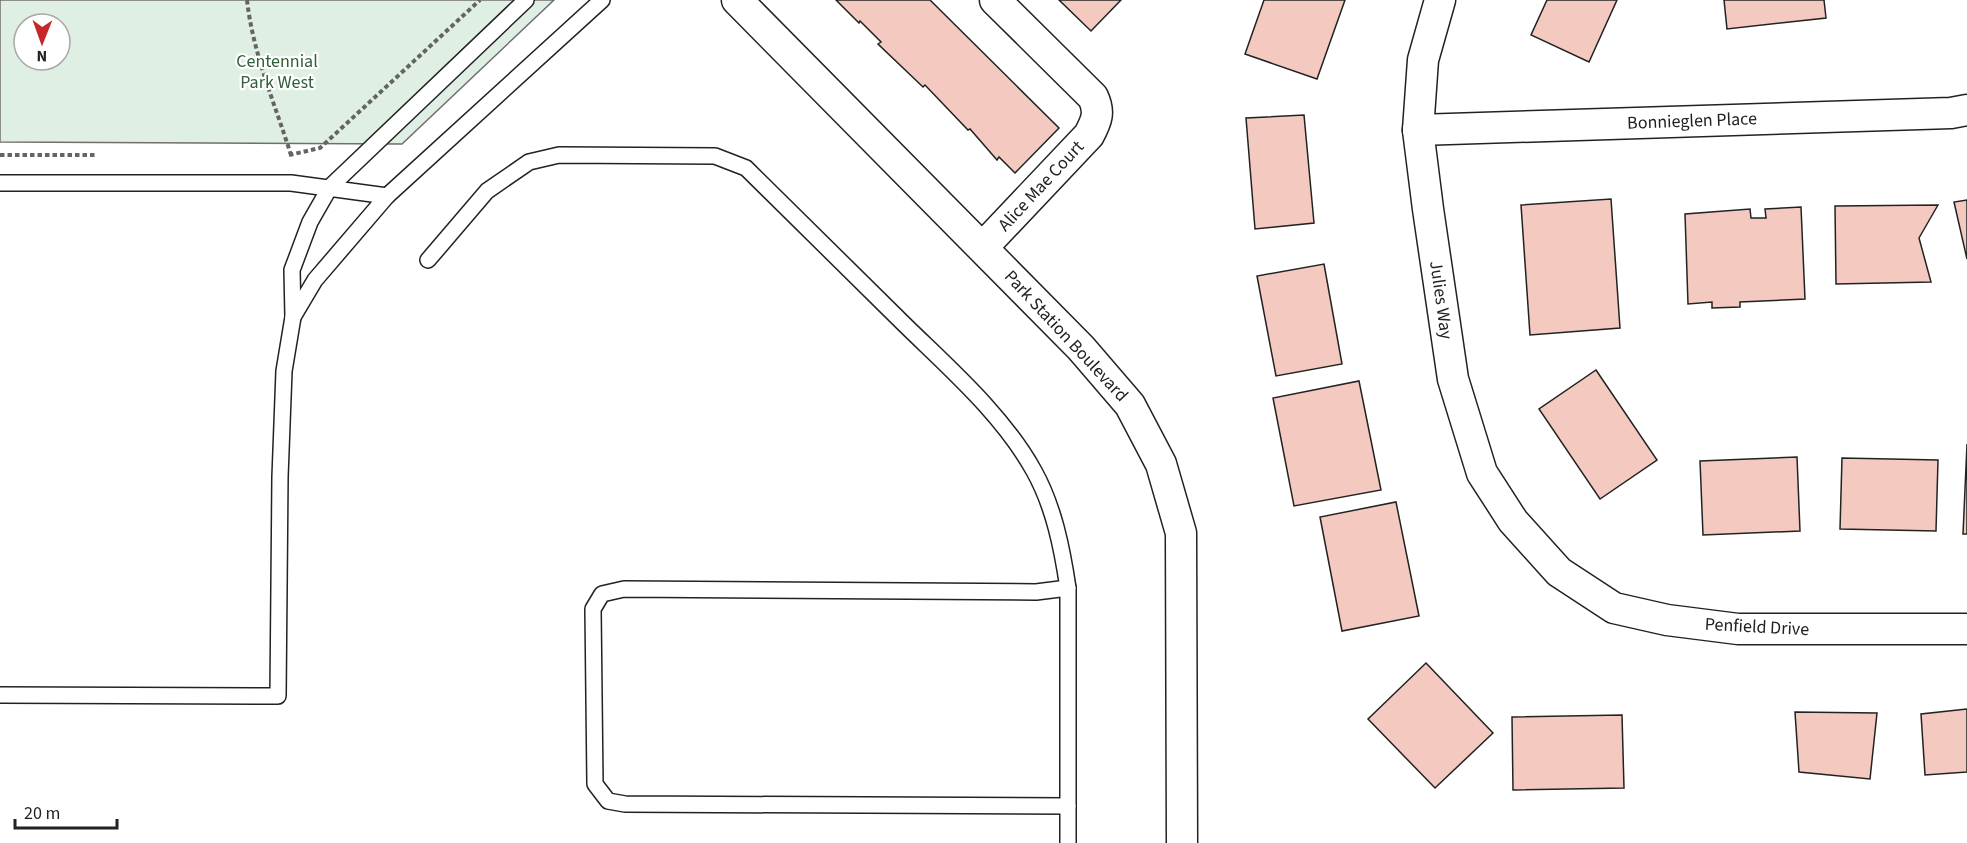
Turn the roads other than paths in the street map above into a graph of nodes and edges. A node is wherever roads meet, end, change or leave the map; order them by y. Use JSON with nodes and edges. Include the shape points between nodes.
{"nodes":[{"id":1,"x":526,"y":0,"type":"edge"},
{"id":2,"x":602,"y":0,"type":"edge"},
{"id":3,"x":736,"y":0,"type":"edge"},
{"id":4,"x":995,"y":0,"type":"edge"},
{"id":5,"x":1440,"y":0,"type":"edge"},
{"id":6,"x":1967,"y":110,"type":"edge"},
{"id":7,"x":1418,"y":130,"type":"junction"},
{"id":8,"x":0,"y":183,"type":"edge"},
{"id":9,"x":330,"y":187,"type":"junction"},
{"id":10,"x":387,"y":196,"type":"junction"},
{"id":11,"x":983,"y":247,"type":"junction"},
{"id":12,"x":428,"y":260,"type":"dead end"},
{"id":13,"x":293,"y":317,"type":"junction"},
{"id":14,"x":1559,"y":572,"type":"joint"},
{"id":15,"x":1068,"y":588,"type":"junction"},
{"id":16,"x":1967,"y":629,"type":"edge"},
{"id":17,"x":0,"y":695,"type":"edge"},
{"id":18,"x":1068,"y":806,"type":"junction"},
{"id":19,"x":1068,"y":843,"type":"edge"},
{"id":20,"x":1182,"y":843,"type":"edge"}],
"edges":[{"from":1,"to":9,"type":"lane"},
{"from":2,"to":10,"type":"lane"},
{"from":3,"to":11,"type":"street","name":"Park Station Boulevard"},
{"from":4,"to":11,"type":"street","name":"Alice Mae Court","via":[[1093,97],[1098,108],[1089,135]]},
{"from":5,"to":7,"type":"street","name":"Julies Way","via":[[1423,60]]},
{"from":6,"to":7,"type":"street","name":"Bonnieglen Place"},
{"from":7,"to":14,"type":"street","name":"Julies Way","via":[[1453,379],[1482,473],[1513,521]]},
{"from":8,"to":9,"type":"lane","via":[[291,183]]},
{"from":9,"to":10,"type":"lane"},
{"from":9,"to":13,"type":"lane","via":[[310,222],[292,270]]},
{"from":10,"to":13,"type":"lane","via":[[315,280]]},
{"from":11,"to":20,"type":"street","name":"Park Station Boulevard","via":[[1130,405],[1161,464],[1180,533]]},
{"from":12,"to":15,"type":"lane","via":[[487,191],[529,162],[560,155],[715,156],[746,168],[1002,425],[1034,471],[1049,504]]},
{"from":13,"to":17,"type":"lane","via":[[284,371],[278,696]]},
{"from":14,"to":16,"type":"street","name":"Penfield Drive","via":[[1614,608],[1667,620],[1738,629]]},
{"from":15,"to":18,"type":"lane"},
{"from":15,"to":18,"type":"lane","via":[[1036,592],[624,589],[602,594],[593,609],[595,784],[608,801]]},
{"from":18,"to":19,"type":"lane"}]}
